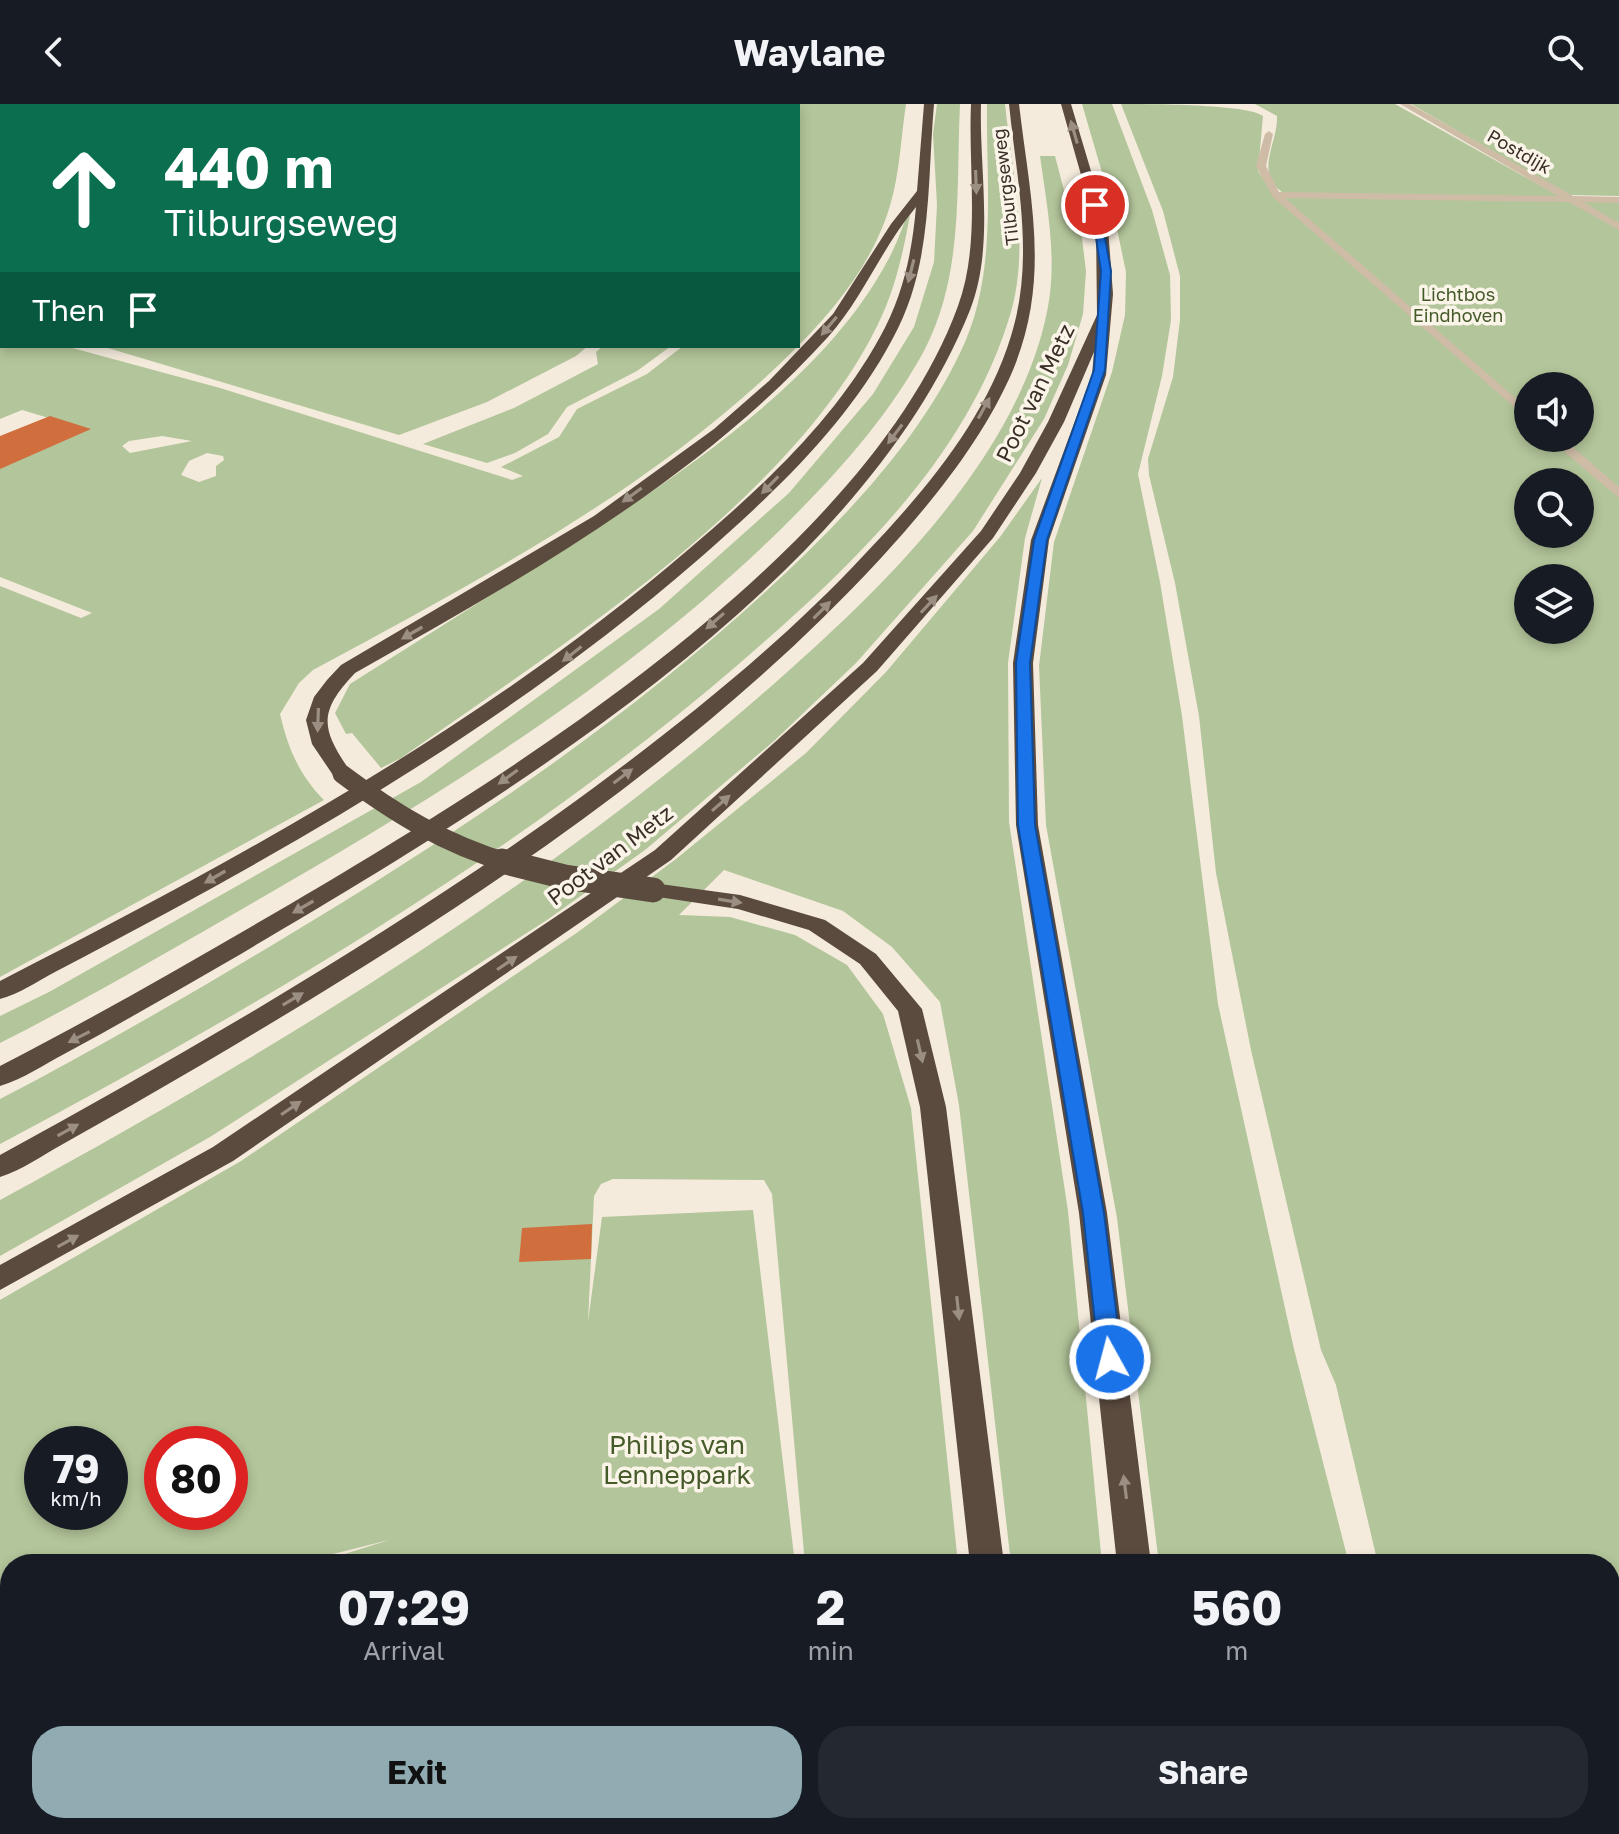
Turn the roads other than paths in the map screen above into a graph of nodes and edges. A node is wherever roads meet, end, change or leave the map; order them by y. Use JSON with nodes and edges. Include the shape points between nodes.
{"nodes":[{"id":1,"x":929,"y":104,"type":"edge"},
{"id":2,"x":976,"y":104,"type":"edge"},
{"id":3,"x":1014,"y":104,"type":"edge"},
{"id":4,"x":1066,"y":104,"type":"edge"},
{"id":5,"x":1404,"y":104,"type":"edge"},
{"id":6,"x":1269,"y":134,"type":"dead end"},
{"id":7,"x":921,"y":194,"type":"junction"},
{"id":8,"x":1276,"y":195,"type":"junction"},
{"id":9,"x":1570,"y":199,"type":"junction"},
{"id":10,"x":1619,"y":200,"type":"edge"},
{"id":11,"x":1619,"y":227,"type":"edge"},
{"id":12,"x":1032,"y":267,"type":"joint"},
{"id":13,"x":1102,"y":318,"type":"junction"},
{"id":14,"x":1514,"y":403,"type":"edge"},
{"id":15,"x":1570,"y":452,"type":"edge"},
{"id":16,"x":1619,"y":494,"type":"edge"},
{"id":17,"x":0,"y":991,"type":"edge"},
{"id":18,"x":0,"y":1077,"type":"edge"},
{"id":19,"x":0,"y":1167,"type":"edge"},
{"id":20,"x":0,"y":1279,"type":"edge"},
{"id":21,"x":986,"y":1554,"type":"edge"},
{"id":22,"x":1133,"y":1554,"type":"edge"}],
"edges":[{"from":1,"to":7,"type":"highway"},
{"from":2,"to":18,"type":"highway","name":"Tilburgseweg","one_way":true,"via":[[975,264],[947,350],[892,439],[780,563],[671,658],[484,795],[91,1031]]},
{"from":3,"to":12,"type":"highway","name":"Tilburgseweg"},
{"from":13,"to":4,"type":"highway","one_way":true,"via":[[1102,228]]},
{"from":5,"to":9,"type":"street","name":"Postdijk"},
{"from":6,"to":8,"type":"street","via":[[1261,166]]},
{"from":7,"to":17,"type":"highway","one_way":true,"via":[[914,261],[903,303],[850,395],[763,492],[665,581],[561,662],[397,771],[173,900]]},
{"from":7,"to":21,"type":"highway","one_way":true,"bridge":true,"via":[[898,219],[854,297],[824,333],[729,424],[595,522],[348,669],[323,694],[315,716],[319,744],[342,774],[382,807],[431,836],[530,871],[740,902],[817,925],[868,959],[910,1009],[933,1107]]},
{"from":8,"to":9,"type":"street"},
{"from":8,"to":14,"type":"street"},
{"from":9,"to":10,"type":"street"},
{"from":9,"to":11,"type":"street","name":"Postdijk"},
{"from":19,"to":12,"type":"highway","name":"Poot van Metz","one_way":true,"via":[[154,1083],[461,893],[596,797],[786,645],[908,518],[968,436],[1009,357],[1026,310]]},
{"from":20,"to":13,"type":"highway","name":"Poot van Metz","one_way":true,"via":[[223,1154],[663,855],[870,667],[987,534],[1056,422]]},
{"from":22,"to":13,"type":"highway","one_way":true,"via":[[1093,1213],[1026,810],[1023,663],[1040,540],[1099,375]]},
{"from":15,"to":16,"type":"street"}]}
